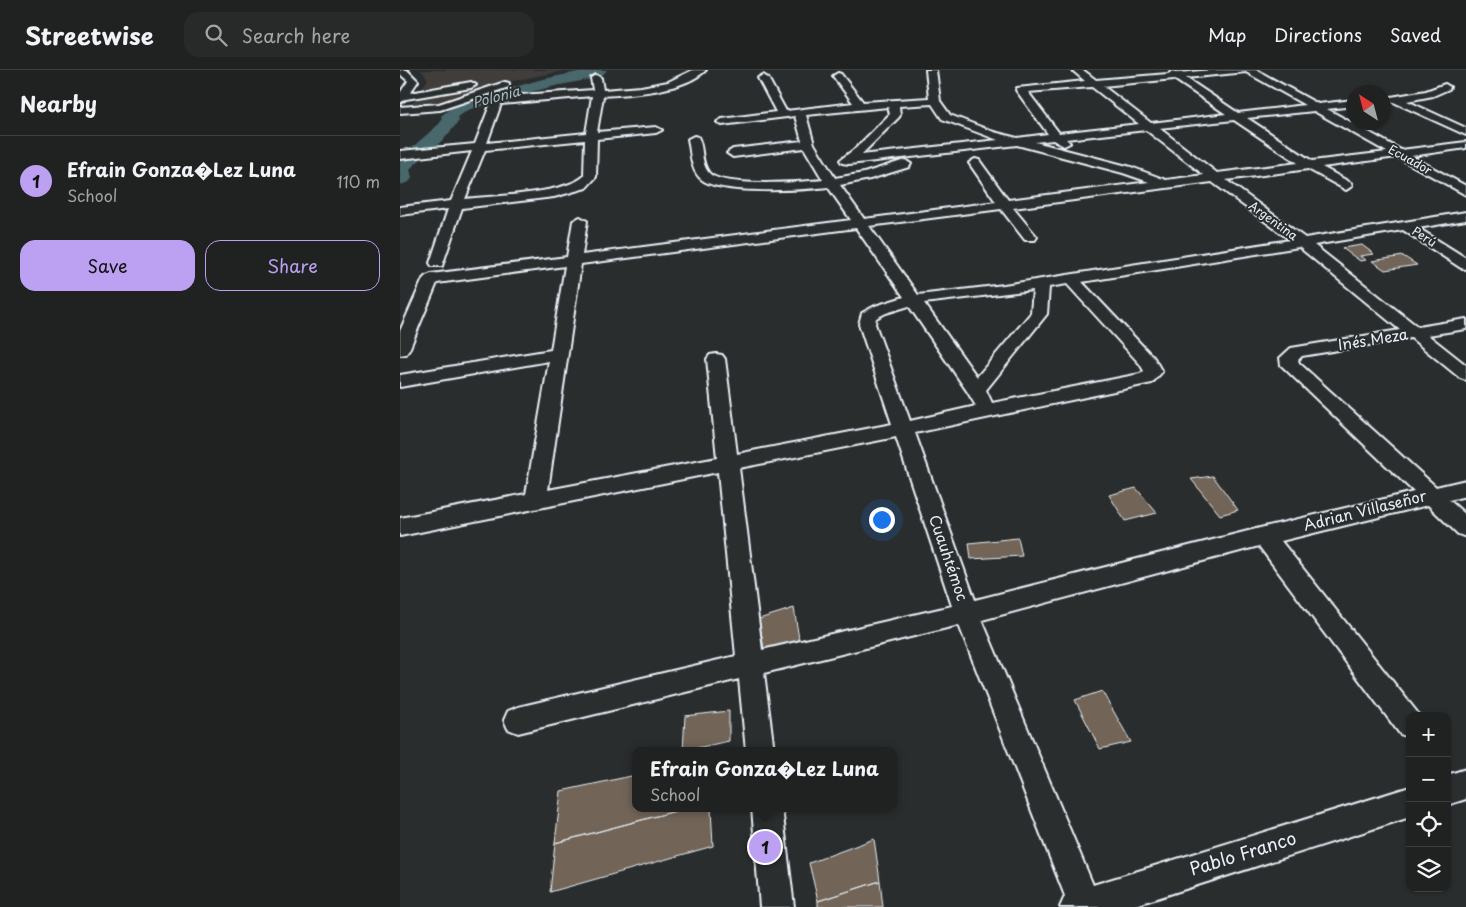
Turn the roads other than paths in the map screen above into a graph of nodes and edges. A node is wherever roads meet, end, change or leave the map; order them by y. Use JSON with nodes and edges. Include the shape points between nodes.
{"nodes":[{"id":1,"x":401,"y":70,"type":"edge"},
{"id":2,"x":696,"y":70,"type":"edge"},
{"id":3,"x":701,"y":70,"type":"edge"},
{"id":4,"x":931,"y":70,"type":"edge"},
{"id":5,"x":1077,"y":70,"type":"edge"},
{"id":6,"x":1166,"y":70,"type":"edge"},
{"id":7,"x":1244,"y":70,"type":"edge"},
{"id":8,"x":1249,"y":70,"type":"edge"},
{"id":9,"x":838,"y":76,"type":"dead end"},
{"id":10,"x":1177,"y":76,"type":"junction"},
{"id":11,"x":596,"y":77,"type":"dead end"},
{"id":12,"x":763,"y":78,"type":"dead end"},
{"id":13,"x":480,"y":84,"type":"dead end"},
{"id":14,"x":505,"y":84,"type":"dead end"},
{"id":15,"x":1096,"y":85,"type":"junction"},
{"id":16,"x":1445,"y":87,"type":"dead end"},
{"id":17,"x":598,"y":92,"type":"junction"},
{"id":18,"x":401,"y":98,"type":"edge"},
{"id":19,"x":1391,"y":100,"type":"edge"},
{"id":20,"x":935,"y":101,"type":"junction"},
{"id":21,"x":1391,"y":101,"type":"edge"},
{"id":22,"x":893,"y":102,"type":"junction"},
{"id":23,"x":860,"y":105,"type":"junction"},
{"id":24,"x":1346,"y":105,"type":"edge"},
{"id":25,"x":1317,"y":107,"type":"junction"},
{"id":26,"x":400,"y":110,"type":"edge"},
{"id":27,"x":800,"y":113,"type":"junction"},
{"id":28,"x":782,"y":114,"type":"junction"},
{"id":29,"x":1237,"y":116,"type":"junction"},
{"id":30,"x":722,"y":122,"type":"dead end"},
{"id":31,"x":1148,"y":126,"type":"junction"},
{"id":32,"x":656,"y":130,"type":"dead end"},
{"id":33,"x":1466,"y":132,"type":"edge"},
{"id":34,"x":591,"y":136,"type":"junction"},
{"id":35,"x":1055,"y":136,"type":"junction"},
{"id":36,"x":694,"y":139,"type":"dead end"},
{"id":37,"x":1018,"y":140,"type":"junction"},
{"id":38,"x":808,"y":144,"type":"junction"},
{"id":39,"x":1466,"y":145,"type":"edge"},
{"id":40,"x":480,"y":147,"type":"junction"},
{"id":41,"x":941,"y":151,"type":"junction"},
{"id":42,"x":733,"y":153,"type":"dead end"},
{"id":43,"x":400,"y":155,"type":"edge"},
{"id":44,"x":1401,"y":155,"type":"junction"},
{"id":45,"x":1083,"y":157,"type":"junction"},
{"id":46,"x":849,"y":160,"type":"junction"},
{"id":47,"x":818,"y":162,"type":"junction"},
{"id":48,"x":975,"y":163,"type":"dead end"},
{"id":49,"x":1311,"y":166,"type":"junction"},
{"id":50,"x":1215,"y":178,"type":"junction"},
{"id":51,"x":833,"y":183,"type":"junction"},
{"id":52,"x":1167,"y":185,"type":"junction"},
{"id":53,"x":1346,"y":186,"type":"dead end"},
{"id":54,"x":1115,"y":191,"type":"junction"},
{"id":55,"x":1466,"y":191,"type":"edge"},
{"id":56,"x":456,"y":205,"type":"junction"},
{"id":57,"x":1006,"y":205,"type":"junction"},
{"id":58,"x":400,"y":211,"type":"edge"},
{"id":59,"x":1466,"y":216,"type":"edge"},
{"id":60,"x":580,"y":222,"type":"dead end"},
{"id":61,"x":860,"y":224,"type":"junction"},
{"id":62,"x":1406,"y":226,"type":"junction"},
{"id":63,"x":1030,"y":237,"type":"dead end"},
{"id":64,"x":1300,"y":241,"type":"junction"},
{"id":65,"x":574,"y":260,"type":"junction"},
{"id":66,"x":437,"y":263,"type":"dead end"},
{"id":67,"x":1466,"y":264,"type":"edge"},
{"id":68,"x":1070,"y":279,"type":"junction"},
{"id":69,"x":1041,"y":284,"type":"junction"},
{"id":70,"x":914,"y":300,"type":"junction"},
{"id":71,"x":1466,"y":324,"type":"edge"},
{"id":72,"x":1414,"y":334,"type":"junction"},
{"id":73,"x":400,"y":350,"type":"edge"},
{"id":74,"x":559,"y":354,"type":"junction"},
{"id":75,"x":716,"y":359,"type":"dead end"},
{"id":76,"x":1466,"y":374,"type":"edge"},
{"id":77,"x":400,"y":381,"type":"edge"},
{"id":78,"x":976,"y":390,"type":"junction"},
{"id":79,"x":987,"y":410,"type":"junction"},
{"id":80,"x":903,"y":429,"type":"junction"},
{"id":81,"x":728,"y":463,"type":"junction"},
{"id":82,"x":1466,"y":488,"type":"edge"},
{"id":83,"x":1432,"y":495,"type":"junction"},
{"id":84,"x":536,"y":500,"type":"junction"},
{"id":85,"x":400,"y":527,"type":"edge"},
{"id":86,"x":1466,"y":528,"type":"edge"},
{"id":87,"x":1264,"y":536,"type":"junction"},
{"id":88,"x":968,"y":613,"type":"junction"},
{"id":89,"x":751,"y":666,"type":"junction"},
{"id":90,"x":518,"y":720,"type":"dead end"},
{"id":91,"x":1406,"y":720,"type":"edge"},
{"id":92,"x":760,"y":747,"type":"edge"},
{"id":93,"x":1406,"y":803,"type":"edge"},
{"id":94,"x":766,"y":812,"type":"edge"},
{"id":95,"x":1083,"y":906,"type":"edge"},
{"id":96,"x":777,"y":907,"type":"edge"}],
"edges":[{"from":1,"to":18,"type":"street","via":[[413,81]]},
{"from":2,"to":3,"type":"street"},
{"from":2,"to":17,"type":"street","via":[[671,84],[641,90]]},
{"from":4,"to":20,"type":"street"},
{"from":5,"to":15,"type":"street","name":"Argentina"},
{"from":6,"to":10,"type":"street"},
{"from":7,"to":10,"type":"street"},
{"from":8,"to":25,"type":"street","name":"Ecuador"},
{"from":9,"to":23,"type":"street"},
{"from":10,"to":15,"type":"street"},
{"from":10,"to":29,"type":"street"},
{"from":11,"to":17,"type":"street"},
{"from":12,"to":28,"type":"street"},
{"from":13,"to":18,"type":"street"},
{"from":14,"to":26,"type":"street","via":[[440,107]]},
{"from":15,"to":31,"type":"street","name":"Argentina"},
{"from":15,"to":35,"type":"street","via":[[1021,90]]},
{"from":16,"to":19,"type":"street","via":[[1429,94]]},
{"from":17,"to":34,"type":"street"},
{"from":17,"to":40,"type":"street","via":[[496,102]]},
{"from":20,"to":22,"type":"street"},
{"from":20,"to":37,"type":"street","via":[[946,117],[990,134]]},
{"from":21,"to":33,"type":"street"},
{"from":22,"to":23,"type":"street"},
{"from":22,"to":46,"type":"street","via":[[895,115]]},
{"from":23,"to":27,"type":"street"},
{"from":24,"to":25,"type":"street"},
{"from":25,"to":29,"type":"street"},
{"from":25,"to":44,"type":"street","name":"Ecuador"},
{"from":27,"to":28,"type":"street"},
{"from":27,"to":38,"type":"street"},
{"from":28,"to":30,"type":"street"},
{"from":29,"to":31,"type":"street"},
{"from":29,"to":49,"type":"street"},
{"from":31,"to":35,"type":"street"},
{"from":31,"to":50,"type":"street","name":"Argentina"},
{"from":32,"to":34,"type":"street"},
{"from":34,"to":40,"type":"street"},
{"from":34,"to":56,"type":"street","via":[[590,177],[582,185],[554,193]]},
{"from":35,"to":37,"type":"street"},
{"from":35,"to":45,"type":"street"},
{"from":36,"to":51,"type":"street","via":[[700,171],[715,181],[788,187]]},
{"from":37,"to":41,"type":"street"},
{"from":37,"to":45,"type":"street"},
{"from":38,"to":42,"type":"street"},
{"from":38,"to":47,"type":"street"},
{"from":39,"to":44,"type":"street"},
{"from":40,"to":43,"type":"street"},
{"from":40,"to":56,"type":"street"},
{"from":41,"to":46,"type":"street"},
{"from":41,"to":51,"type":"street","via":[[897,168]]},
{"from":44,"to":49,"type":"street"},
{"from":44,"to":55,"type":"street","name":"Ecuador"},
{"from":45,"to":52,"type":"street"},
{"from":45,"to":54,"type":"street"},
{"from":46,"to":47,"type":"street"},
{"from":47,"to":51,"type":"street"},
{"from":48,"to":57,"type":"street"},
{"from":49,"to":50,"type":"street"},
{"from":49,"to":53,"type":"street"},
{"from":50,"to":52,"type":"street"},
{"from":50,"to":64,"type":"street","name":"Argentina"},
{"from":51,"to":61,"type":"street"},
{"from":52,"to":54,"type":"street"},
{"from":54,"to":57,"type":"street"},
{"from":56,"to":58,"type":"street"},
{"from":56,"to":66,"type":"street"},
{"from":57,"to":61,"type":"street"},
{"from":57,"to":63,"type":"street"},
{"from":59,"to":62,"type":"street"},
{"from":60,"to":65,"type":"street"},
{"from":61,"to":65,"type":"street"},
{"from":61,"to":70,"type":"street"},
{"from":62,"to":64,"type":"street"},
{"from":62,"to":67,"type":"street","name":"Perú"},
{"from":64,"to":68,"type":"street"},
{"from":64,"to":72,"type":"street","name":"Argentina"},
{"from":65,"to":73,"type":"street","via":[[431,279]]},
{"from":65,"to":74,"type":"street"},
{"from":68,"to":69,"type":"street"},
{"from":68,"to":79,"type":"street","via":[[1148,362],[1153,372],[1146,379]]},
{"from":69,"to":70,"type":"street"},
{"from":69,"to":78,"type":"street","via":[[1039,314]]},
{"from":70,"to":78,"type":"street"},
{"from":70,"to":80,"type":"street","name":"Cuauhtémoc","via":[[877,309],[868,316],[867,324]]},
{"from":71,"to":72,"type":"street","name":"Inés Meza"},
{"from":72,"to":76,"type":"street","name":"Argentina"},
{"from":72,"to":83,"type":"street","name":"Inés Meza","via":[[1297,352],[1289,358],[1290,365]]},
{"from":74,"to":77,"type":"street"},
{"from":74,"to":84,"type":"street"},
{"from":75,"to":81,"type":"street"},
{"from":78,"to":79,"type":"street"},
{"from":79,"to":80,"type":"street"},
{"from":80,"to":81,"type":"street"},
{"from":80,"to":88,"type":"street","name":"Cuauhtémoc"},
{"from":81,"to":84,"type":"street"},
{"from":81,"to":89,"type":"street"},
{"from":82,"to":83,"type":"street","name":"Adrian Villaseñor"},
{"from":83,"to":86,"type":"street"},
{"from":83,"to":87,"type":"street","name":"Adrian Villaseñor"},
{"from":84,"to":85,"type":"street"},
{"from":87,"to":88,"type":"street","name":"Adrian Villaseñor"},
{"from":87,"to":91,"type":"street"},
{"from":88,"to":89,"type":"street","name":"Adrian Villaseñor"},
{"from":88,"to":95,"type":"street","name":"Cuauhtémoc"},
{"from":89,"to":90,"type":"street","name":"Adrian Villaseñor"},
{"from":89,"to":92,"type":"street"},
{"from":93,"to":95,"type":"street","name":"Pablo Franco"},
{"from":94,"to":96,"type":"street"}]}
